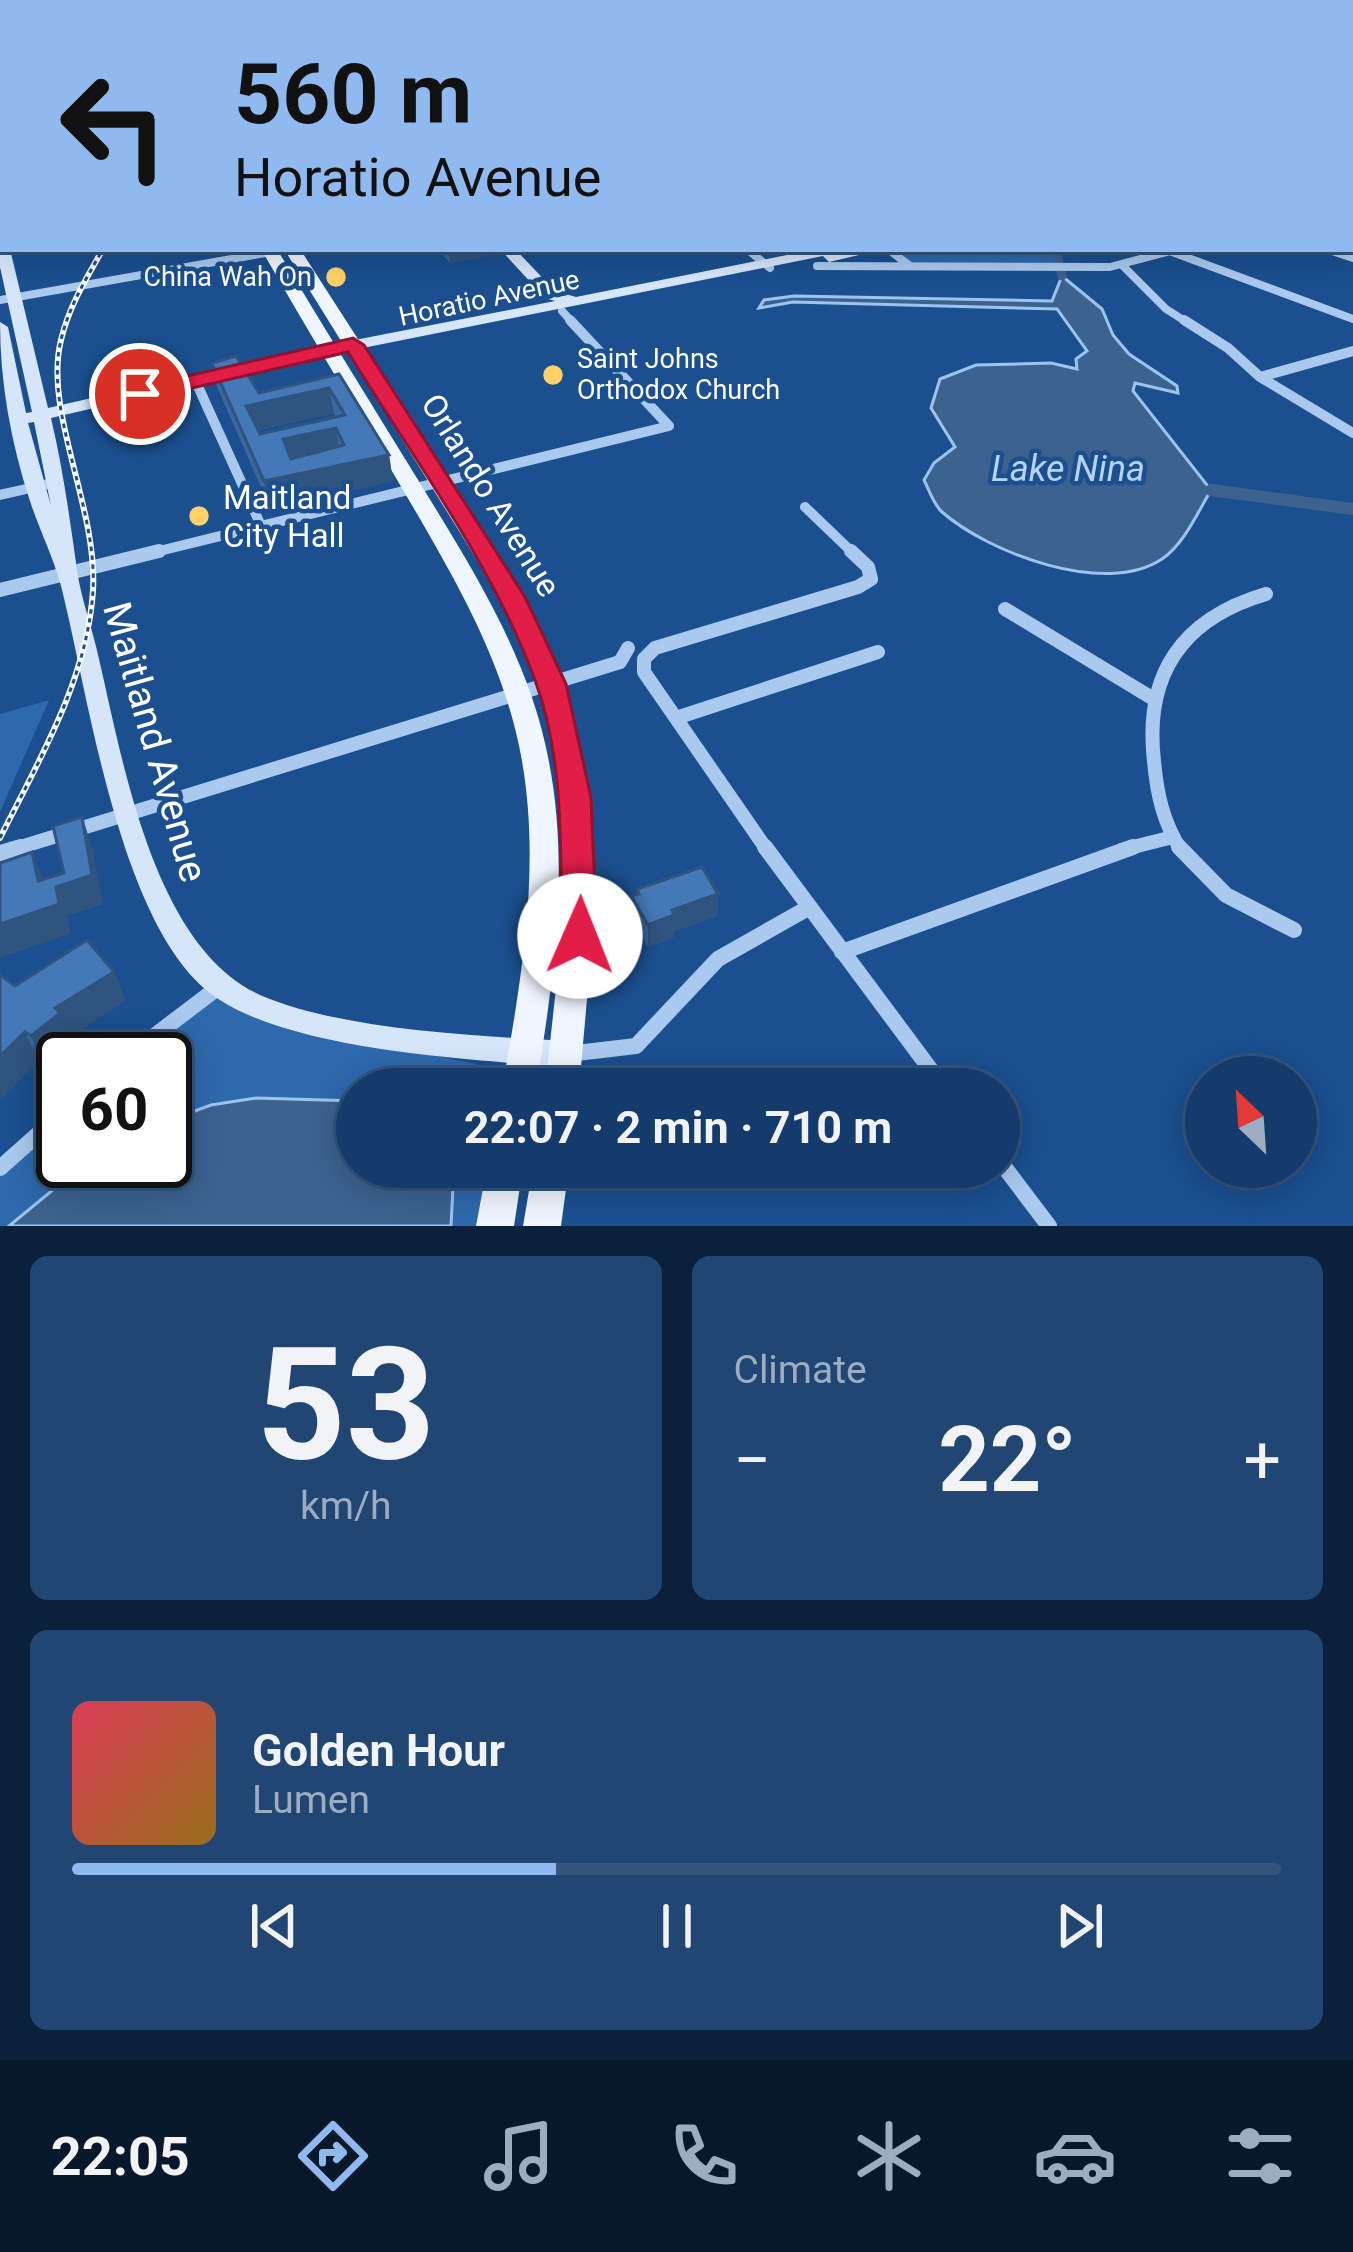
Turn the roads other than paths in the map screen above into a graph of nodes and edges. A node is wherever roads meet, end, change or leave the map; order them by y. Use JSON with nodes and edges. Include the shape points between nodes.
{"nodes":[{"id":1,"x":2,"y":252,"type":"edge"},
{"id":2,"x":260,"y":252,"type":"edge"},
{"id":3,"x":271,"y":252,"type":"edge"},
{"id":4,"x":294,"y":252,"type":"edge"},
{"id":5,"x":509,"y":252,"type":"edge"},
{"id":6,"x":750,"y":252,"type":"edge"},
{"id":7,"x":824,"y":252,"type":"edge"},
{"id":8,"x":857,"y":252,"type":"edge"},
{"id":9,"x":892,"y":252,"type":"edge"},
{"id":10,"x":1172,"y":252,"type":"edge"},
{"id":11,"x":1178,"y":252,"type":"edge"},
{"id":12,"x":766,"y":265,"type":"junction"},
{"id":13,"x":817,"y":266,"type":"dead end"},
{"id":14,"x":910,"y":266,"type":"junction"},
{"id":15,"x":1124,"y":266,"type":"junction"},
{"id":16,"x":545,"y":301,"type":"junction"},
{"id":17,"x":7,"y":305,"type":"edge"},
{"id":18,"x":572,"y":311,"type":"junction"},
{"id":19,"x":1353,"y":319,"type":"edge"},
{"id":20,"x":0,"y":327,"type":"edge"},
{"id":21,"x":355,"y":348,"type":"junction"},
{"id":22,"x":1353,"y":351,"type":"edge"},
{"id":23,"x":332,"y":353,"type":"junction"},
{"id":24,"x":30,"y":370,"type":"junction"},
{"id":25,"x":10,"y":374,"type":"junction"},
{"id":26,"x":1260,"y":377,"type":"junction"},
{"id":27,"x":196,"y":382,"type":"junction"},
{"id":28,"x":40,"y":416,"type":"junction"},
{"id":29,"x":13,"y":421,"type":"junction"},
{"id":30,"x":1353,"y":433,"type":"edge"},
{"id":31,"x":57,"y":482,"type":"junction"},
{"id":32,"x":426,"y":486,"type":"junction"},
{"id":33,"x":35,"y":487,"type":"junction"},
{"id":34,"x":0,"y":495,"type":"edge"},
{"id":35,"x":805,"y":506,"type":"dead end"},
{"id":36,"x":262,"y":528,"type":"junction"},
{"id":37,"x":68,"y":574,"type":"junction"},
{"id":38,"x":0,"y":590,"type":"edge"},
{"id":39,"x":1266,"y":594,"type":"dead end"},
{"id":40,"x":1005,"y":609,"type":"dead end"},
{"id":41,"x":628,"y":648,"type":"dead end"},
{"id":42,"x":878,"y":652,"type":"dead end"},
{"id":43,"x":551,"y":684,"type":"junction"},
{"id":44,"x":519,"y":692,"type":"junction"},
{"id":45,"x":1152,"y":698,"type":"junction"},
{"id":46,"x":676,"y":718,"type":"junction"},
{"id":47,"x":129,"y":812,"type":"junction"},
{"id":48,"x":1173,"y":837,"type":"junction"},
{"id":49,"x":0,"y":853,"type":"edge"},
{"id":50,"x":808,"y":908,"type":"junction"},
{"id":51,"x":1294,"y":930,"type":"dead end"},
{"id":52,"x":842,"y":952,"type":"junction"},
{"id":53,"x":220,"y":986,"type":"junction"},
{"id":54,"x":160,"y":1032,"type":"edge"},
{"id":55,"x":525,"y":1052,"type":"junction"},
{"id":56,"x":567,"y":1054,"type":"junction"},
{"id":57,"x":522,"y":1068,"type":"edge"},
{"id":58,"x":565,"y":1068,"type":"edge"},
{"id":59,"x":929,"y":1068,"type":"edge"},
{"id":60,"x":36,"y":1136,"type":"edge"},
{"id":61,"x":0,"y":1168,"type":"edge"},
{"id":62,"x":501,"y":1188,"type":"edge"},
{"id":63,"x":548,"y":1188,"type":"edge"},
{"id":64,"x":1020,"y":1188,"type":"edge"},
{"id":65,"x":495,"y":1226,"type":"edge"},
{"id":66,"x":542,"y":1226,"type":"edge"},
{"id":67,"x":1049,"y":1226,"type":"edge"}],
"edges":[{"from":1,"to":17,"type":"main road","name":"Maitland Avenue"},
{"from":2,"to":17,"type":"street"},
{"from":3,"to":23,"type":"main road","name":"Orlando Avenue"},
{"from":4,"to":21,"type":"main road","name":"Orlando Avenue"},
{"from":5,"to":16,"type":"main road"},
{"from":6,"to":12,"type":"street"},
{"from":7,"to":12,"type":"main road","name":"Horatio Avenue"},
{"from":8,"to":12,"type":"main road","name":"Horatio Avenue"},
{"from":9,"to":14,"type":"street"},
{"from":10,"to":15,"type":"street"},
{"from":11,"to":19,"type":"street"},
{"from":12,"to":18,"type":"main road","name":"Horatio Avenue"},
{"from":13,"to":14,"type":"street"},
{"from":14,"to":15,"type":"street"},
{"from":15,"to":26,"type":"street","via":[[1166,309]]},
{"from":16,"to":18,"type":"main road","name":"Horatio Avenue"},
{"from":16,"to":21,"type":"main road","name":"Horatio Avenue"},
{"from":17,"to":24,"type":"main road","name":"Maitland Avenue"},
{"from":18,"to":21,"type":"main road","name":"Horatio Avenue"},
{"from":18,"to":32,"type":"street","via":[[669,426]]},
{"from":20,"to":25,"type":"main road","name":"Maitland Avenue"},
{"from":21,"to":23,"type":"main road","name":"Horatio Avenue"},
{"from":21,"to":32,"type":"main road","name":"Orlando Avenue"},
{"from":22,"to":26,"type":"street"},
{"from":23,"to":27,"type":"main road","name":"Horatio Avenue"},
{"from":23,"to":32,"type":"main road","name":"Orlando Avenue"},
{"from":24,"to":25,"type":"street"},
{"from":24,"to":28,"type":"main road","name":"Maitland Avenue"},
{"from":25,"to":29,"type":"main road","name":"Maitland Avenue"},
{"from":26,"to":30,"type":"street"},
{"from":27,"to":28,"type":"main road","name":"Horatio Avenue"},
{"from":27,"to":36,"type":"street"},
{"from":28,"to":29,"type":"main road","name":"Horatio Avenue"},
{"from":28,"to":31,"type":"main road","name":"Maitland Avenue"},
{"from":29,"to":33,"type":"main road","name":"Maitland Avenue"},
{"from":31,"to":33,"type":"street"},
{"from":31,"to":37,"type":"main road","name":"Maitland Avenue"},
{"from":32,"to":36,"type":"street"},
{"from":32,"to":43,"type":"main road","name":"Orlando Avenue","via":[[512,597]]},
{"from":32,"to":44,"type":"main road","name":"Orlando Avenue"},
{"from":33,"to":34,"type":"street"},
{"from":33,"to":37,"type":"main road","name":"Maitland Avenue"},
{"from":35,"to":46,"type":"street","via":[[871,579],[655,648],[644,672]]},
{"from":36,"to":37,"type":"street"},
{"from":37,"to":38,"type":"street"},
{"from":37,"to":47,"type":"main road","name":"Maitland Avenue"},
{"from":39,"to":45,"type":"street","via":[[1227,606],[1188,640],[1165,665]]},
{"from":40,"to":45,"type":"street"},
{"from":41,"to":43,"type":"street","via":[[620,662]]},
{"from":42,"to":46,"type":"street"},
{"from":43,"to":44,"type":"street"},
{"from":43,"to":56,"type":"main road","name":"Orlando Avenue","via":[[573,783],[582,887]]},
{"from":44,"to":47,"type":"street"},
{"from":44,"to":55,"type":"main road","name":"Orlando Avenue","via":[[541,800],[544,887]]},
{"from":45,"to":48,"type":"street","via":[[1157,790]]},
{"from":46,"to":50,"type":"street"},
{"from":47,"to":49,"type":"street"},
{"from":47,"to":53,"type":"main road","name":"Maitland Avenue","via":[[165,917]]},
{"from":48,"to":51,"type":"street","via":[[1248,914]]},
{"from":48,"to":52,"type":"street","via":[[1106,853]]},
{"from":50,"to":52,"type":"street"},
{"from":50,"to":56,"type":"street","via":[[718,958],[636,1046]]},
{"from":52,"to":59,"type":"street"},
{"from":53,"to":54,"type":"street"},
{"from":53,"to":55,"type":"main road","name":"Maitland Avenue","via":[[288,1017]]},
{"from":55,"to":56,"type":"main road","name":"Maitland Avenue"},
{"from":55,"to":57,"type":"main road","name":"Orlando Avenue"},
{"from":56,"to":58,"type":"main road","name":"Orlando Avenue"},
{"from":60,"to":61,"type":"street"},
{"from":62,"to":65,"type":"main road"},
{"from":63,"to":66,"type":"main road"},
{"from":64,"to":67,"type":"street"}]}
